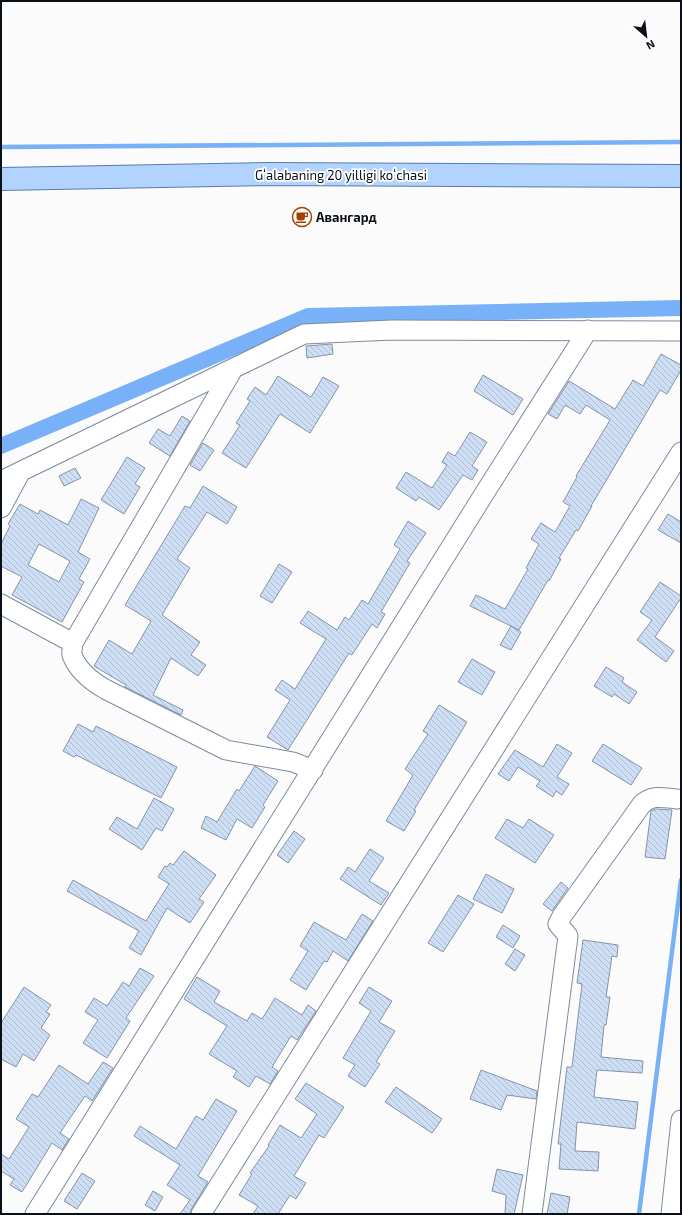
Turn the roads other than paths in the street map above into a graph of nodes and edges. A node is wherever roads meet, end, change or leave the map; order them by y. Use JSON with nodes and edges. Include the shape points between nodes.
{"nodes":[{"id":1,"x":681,"y":176,"type":"edge"},
{"id":2,"x":1,"y":179,"type":"edge"},
{"id":3,"x":588,"y":330,"type":"junction"},
{"id":4,"x":681,"y":331,"type":"edge"},
{"id":5,"x":234,"y":369,"type":"junction"},
{"id":6,"x":681,"y":452,"type":"edge"},
{"id":7,"x":21,"y":471,"type":"junction"},
{"id":8,"x":1,"y":481,"type":"edge"},
{"id":9,"x":1,"y":508,"type":"edge"},
{"id":10,"x":1,"y":604,"type":"edge"},
{"id":11,"x":73,"y":643,"type":"junction"},
{"id":12,"x":313,"y":770,"type":"junction"},
{"id":13,"x":677,"y":799,"type":"dead end"},
{"id":14,"x":681,"y":1120,"type":"edge"},
{"id":15,"x":36,"y":1214,"type":"edge"},
{"id":16,"x":201,"y":1214,"type":"edge"},
{"id":17,"x":532,"y":1214,"type":"edge"},
{"id":18,"x":671,"y":1214,"type":"edge"}],
"edges":[{"from":1,"to":2,"type":"main road","name":"Gʻalabaning 20 yilligi koʻchasi","via":[[269,174]]},
{"from":3,"to":4,"type":"street"},
{"from":3,"to":5,"type":"street","via":[[392,330],[304,334]]},
{"from":3,"to":12,"type":"street"},
{"from":5,"to":7,"type":"street"},
{"from":5,"to":11,"type":"street"},
{"from":6,"to":16,"type":"street"},
{"from":7,"to":8,"type":"street"},
{"from":7,"to":9,"type":"street"},
{"from":10,"to":11,"type":"street"},
{"from":11,"to":12,"type":"street","via":[[72,654],[80,669],[105,690],[226,750],[293,762]]},
{"from":12,"to":15,"type":"street"},
{"from":13,"to":17,"type":"street","via":[[654,797],[648,798],[642,804],[558,924],[568,936]]},
{"from":14,"to":18,"type":"street"}]}
